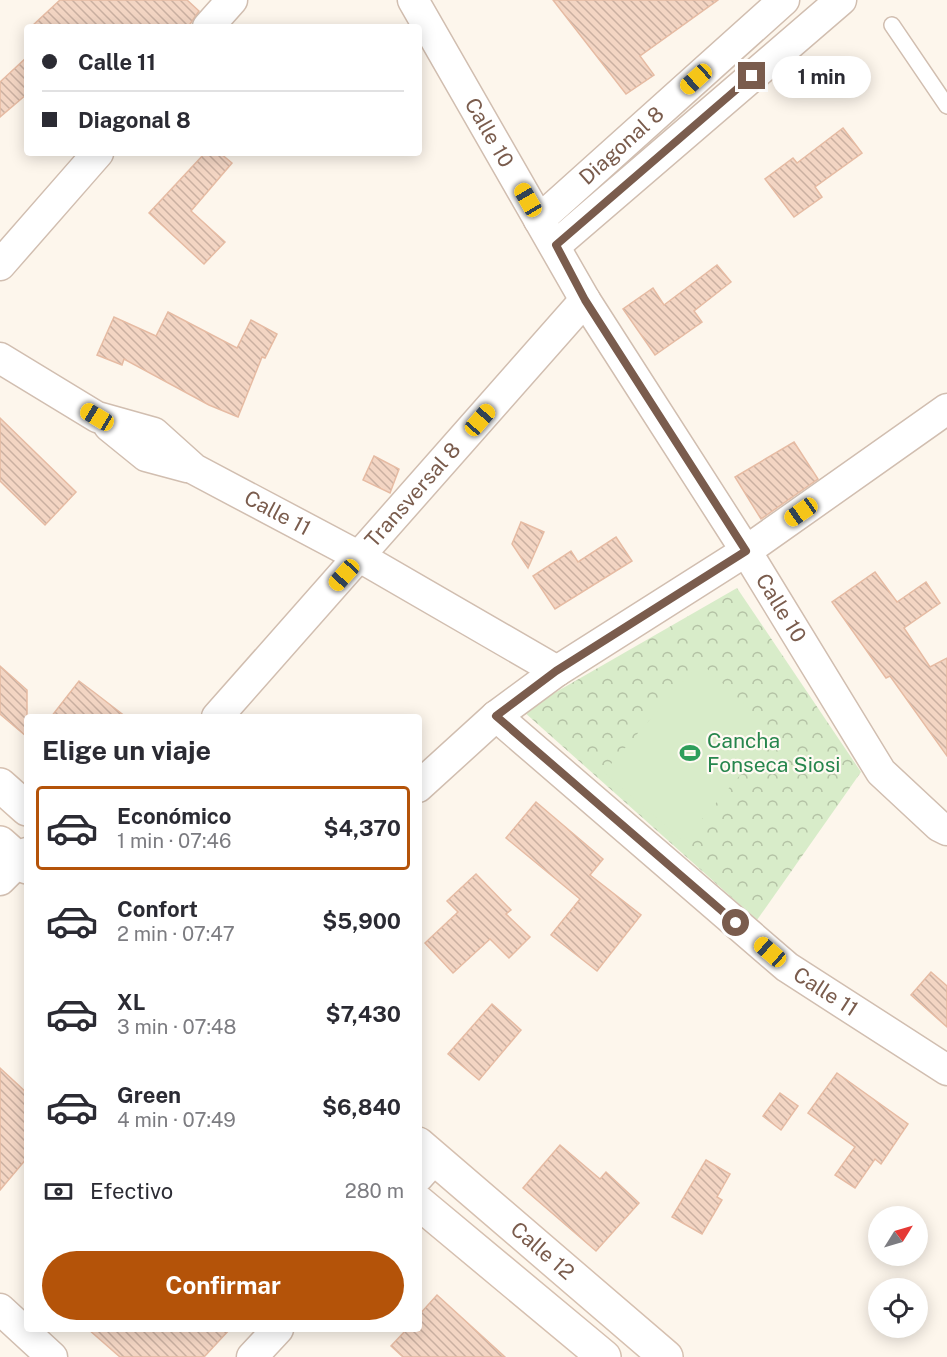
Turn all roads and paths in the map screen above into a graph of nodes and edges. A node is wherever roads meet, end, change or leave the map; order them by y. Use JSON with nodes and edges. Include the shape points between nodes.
{"nodes":[{"id":1,"x":232,"y":0,"type":"edge"},
{"id":2,"x":412,"y":0,"type":"edge"},
{"id":3,"x":784,"y":0,"type":"edge"},
{"id":4,"x":841,"y":0,"type":"edge"},
{"id":5,"x":211,"y":24,"type":"edge"},
{"id":6,"x":892,"y":25,"type":"dead end"},
{"id":7,"x":947,"y":106,"type":"edge"},
{"id":8,"x":95,"y":156,"type":"edge"},
{"id":9,"x":539,"y":220,"type":"junction"},
{"id":10,"x":556,"y":245,"type":"junction"},
{"id":11,"x":0,"y":265,"type":"edge"},
{"id":12,"x":585,"y":300,"type":"junction"},
{"id":13,"x":0,"y":358,"type":"edge"},
{"id":14,"x":947,"y":409,"type":"edge"},
{"id":15,"x":746,"y":551,"type":"junction"},
{"id":16,"x":360,"y":557,"type":"junction"},
{"id":17,"x":556,"y":671,"type":"junction"},
{"id":18,"x":220,"y":714,"type":"edge"},
{"id":19,"x":496,"y":716,"type":"junction"},
{"id":20,"x":422,"y":783,"type":"edge"},
{"id":21,"x":0,"y":785,"type":"edge"},
{"id":22,"x":24,"y":806,"type":"edge"},
{"id":23,"x":947,"y":830,"type":"edge"},
{"id":24,"x":947,"y":1070,"type":"edge"},
{"id":25,"x":424,"y":1160,"type":"edge"},
{"id":26,"x":422,"y":1205,"type":"edge"},
{"id":27,"x":0,"y":1310,"type":"edge"},
{"id":28,"x":24,"y":1332,"type":"edge"},
{"id":29,"x":24,"y":1332,"type":"edge"},
{"id":30,"x":275,"y":1332,"type":"edge"},
{"id":31,"x":52,"y":1357,"type":"edge"},
{"id":32,"x":252,"y":1357,"type":"edge"},
{"id":33,"x":604,"y":1357,"type":"edge"},
{"id":34,"x":666,"y":1357,"type":"edge"}],
"edges":[{"from":1,"to":5,"type":"street"},
{"from":2,"to":9,"type":"street","name":"Calle 10"},
{"from":3,"to":9,"type":"street","name":"Diagonal 8"},
{"from":4,"to":10,"type":"street","name":"Diagonal 8"},
{"from":6,"to":7,"type":"lane"},
{"from":8,"to":11,"type":"street"},
{"from":9,"to":10,"type":"street","name":"Calle 10"},
{"from":10,"to":12,"type":"street","name":"Calle 10"},
{"from":12,"to":15,"type":"street","name":"Calle 10"},
{"from":12,"to":16,"type":"street","name":"Transversal 8"},
{"from":13,"to":16,"type":"street","name":"Calle 11","via":[[97,417],[146,456],[194,469]]},
{"from":14,"to":15,"type":"street"},
{"from":15,"to":17,"type":"street"},
{"from":15,"to":23,"type":"street","name":"Calle 10","via":[[881,772]]},
{"from":16,"to":17,"type":"street","name":"Calle 11"},
{"from":16,"to":18,"type":"street","name":"Transversal 8"},
{"from":17,"to":19,"type":"street"},
{"from":19,"to":20,"type":"street"},
{"from":19,"to":24,"type":"street","name":"Calle 11","via":[[787,967]]},
{"from":21,"to":22,"type":"street"},
{"from":25,"to":34,"type":"street","name":"Calle 12"},
{"from":26,"to":33,"type":"street","name":"Calle 12"},
{"from":27,"to":28,"type":"street"},
{"from":29,"to":31,"type":"street"},
{"from":30,"to":32,"type":"street"}]}
